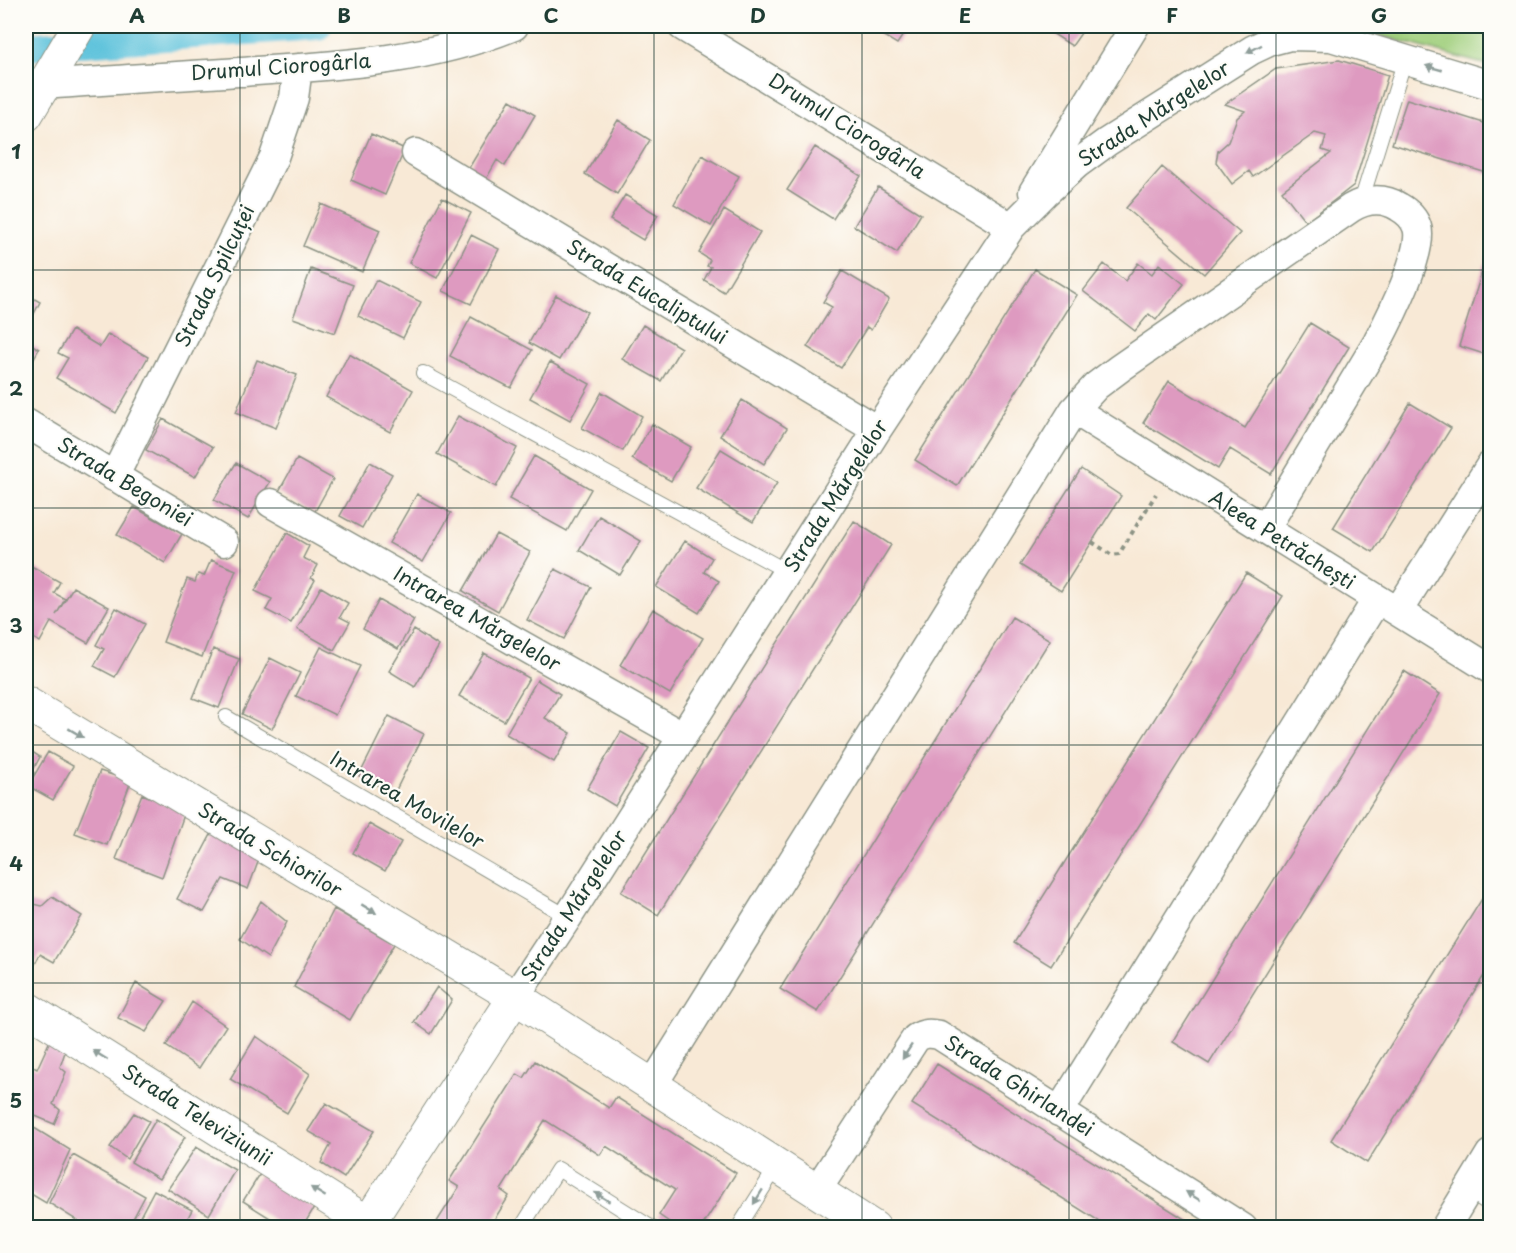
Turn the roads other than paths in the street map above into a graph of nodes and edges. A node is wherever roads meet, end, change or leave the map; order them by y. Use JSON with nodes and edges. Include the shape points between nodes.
{"nodes":[{"id":1,"x":79,"y":26,"type":"edge"},
{"id":2,"x":514,"y":26,"type":"edge"},
{"id":3,"x":682,"y":26,"type":"edge"},
{"id":4,"x":1135,"y":26,"type":"edge"},
{"id":5,"x":1286,"y":31,"type":"edge"},
{"id":6,"x":1405,"y":59,"type":"junction"},
{"id":7,"x":298,"y":68,"type":"junction"},
{"id":8,"x":43,"y":84,"type":"junction"},
{"id":9,"x":1491,"y":85,"type":"edge"},
{"id":10,"x":26,"y":115,"type":"edge"},
{"id":11,"x":416,"y":153,"type":"dead end"},
{"id":12,"x":1361,"y":202,"type":"junction"},
{"id":13,"x":1011,"y":227,"type":"junction"},
{"id":14,"x":423,"y":373,"type":"dead end"},
{"id":15,"x":1074,"y":410,"type":"junction"},
{"id":16,"x":26,"y":423,"type":"edge"},
{"id":17,"x":877,"y":430,"type":"junction"},
{"id":18,"x":1491,"y":466,"type":"edge"},
{"id":19,"x":114,"y":477,"type":"junction"},
{"id":20,"x":271,"y":503,"type":"dead end"},
{"id":21,"x":1266,"y":529,"type":"junction"},
{"id":22,"x":224,"y":542,"type":"dead end"},
{"id":23,"x":788,"y":572,"type":"junction"},
{"id":24,"x":1387,"y":605,"type":"junction"},
{"id":25,"x":1491,"y":669,"type":"edge"},
{"id":26,"x":26,"y":703,"type":"edge"},
{"id":27,"x":226,"y":717,"type":"dead end"},
{"id":28,"x":682,"y":736,"type":"junction"},
{"id":29,"x":568,"y":917,"type":"junction"},
{"id":30,"x":515,"y":997,"type":"junction"},
{"id":31,"x":26,"y":1008,"type":"edge"},
{"id":32,"x":652,"y":1086,"type":"junction"},
{"id":33,"x":1059,"y":1112,"type":"junction"},
{"id":34,"x":1491,"y":1154,"type":"edge"},
{"id":35,"x":777,"y":1166,"type":"junction"},
{"id":36,"x":817,"y":1191,"type":"junction"},
{"id":37,"x":1479,"y":1197,"type":"edge"},
{"id":38,"x":366,"y":1225,"type":"edge"},
{"id":39,"x":521,"y":1227,"type":"edge"},
{"id":40,"x":652,"y":1227,"type":"edge"},
{"id":41,"x":738,"y":1227,"type":"edge"},
{"id":42,"x":874,"y":1227,"type":"edge"},
{"id":43,"x":1243,"y":1227,"type":"edge"},
{"id":44,"x":1445,"y":1227,"type":"edge"}],
"edges":[{"from":1,"to":8,"type":"street"},
{"from":2,"to":7,"type":"street","name":"Drumul Ciorogârla","via":[[414,56]]},
{"from":3,"to":13,"type":"street","name":"Drumul Ciorogârla"},
{"from":4,"to":13,"type":"street"},
{"from":5,"to":6,"type":"street","name":"Strada Mărgelelor","via":[[1331,38]]},
{"from":5,"to":13,"type":"street","name":"Strada Mărgelelor","one_way":true,"via":[[1107,142]]},
{"from":9,"to":6,"type":"street","name":"Strada Mărgelelor","one_way":true},
{"from":6,"to":12,"type":"lane"},
{"from":7,"to":8,"type":"street","name":"Drumul Ciorogârla"},
{"from":7,"to":19,"type":"street","name":"Strada Spilcuței","via":[[294,98],[274,157]]},
{"from":8,"to":10,"type":"street"},
{"from":11,"to":17,"type":"street","name":"Strada Eucaliptului"},
{"from":12,"to":15,"type":"street","via":[[1119,368]]},
{"from":12,"to":21,"type":"street","via":[[1384,201],[1412,218],[1418,238],[1413,261],[1377,343]]},
{"from":13,"to":17,"type":"street","name":"Strada Mărgelelor"},
{"from":14,"to":23,"type":"lane"},
{"from":15,"to":21,"type":"street","name":"Aleea Petrăchești"},
{"from":15,"to":32,"type":"street"},
{"from":16,"to":19,"type":"street","name":"Strada Begoniei"},
{"from":17,"to":23,"type":"street","name":"Strada Mărgelelor"},
{"from":18,"to":24,"type":"street"},
{"from":19,"to":22,"type":"street","name":"Strada Begoniei"},
{"from":20,"to":28,"type":"street","name":"Intrarea Mărgelelor"},
{"from":21,"to":24,"type":"street","name":"Aleea Petrăchești"},
{"from":23,"to":28,"type":"street","name":"Strada Mărgelelor"},
{"from":24,"to":25,"type":"street","name":"Aleea Petrăchești"},
{"from":24,"to":33,"type":"street"},
{"from":26,"to":30,"type":"street","name":"Strada Schiorilor","one_way":true},
{"from":27,"to":29,"type":"lane","name":"Intrarea Movilelor"},
{"from":28,"to":29,"type":"street","name":"Strada Mărgelelor"},
{"from":29,"to":30,"type":"street","name":"Strada Mărgelelor"},
{"from":30,"to":32,"type":"street"},
{"from":30,"to":38,"type":"street","name":"Strada Mărgelelor"},
{"from":38,"to":31,"type":"street","name":"Strada Televiziunii","one_way":true},
{"from":32,"to":35,"type":"street"},
{"from":33,"to":36,"type":"street","name":"Strada Ghirlandei","one_way":true,"via":[[939,1035],[923,1034],[916,1038]]},
{"from":43,"to":33,"type":"street","name":"Strada Ghirlandei","one_way":true},
{"from":34,"to":37,"type":"street"},
{"from":35,"to":36,"type":"street"},
{"from":35,"to":41,"type":"lane","one_way":true},
{"from":36,"to":42,"type":"street"},
{"from":37,"to":44,"type":"street"},
{"from":40,"to":39,"type":"lane","one_way":true,"via":[[558,1169]]}]}
